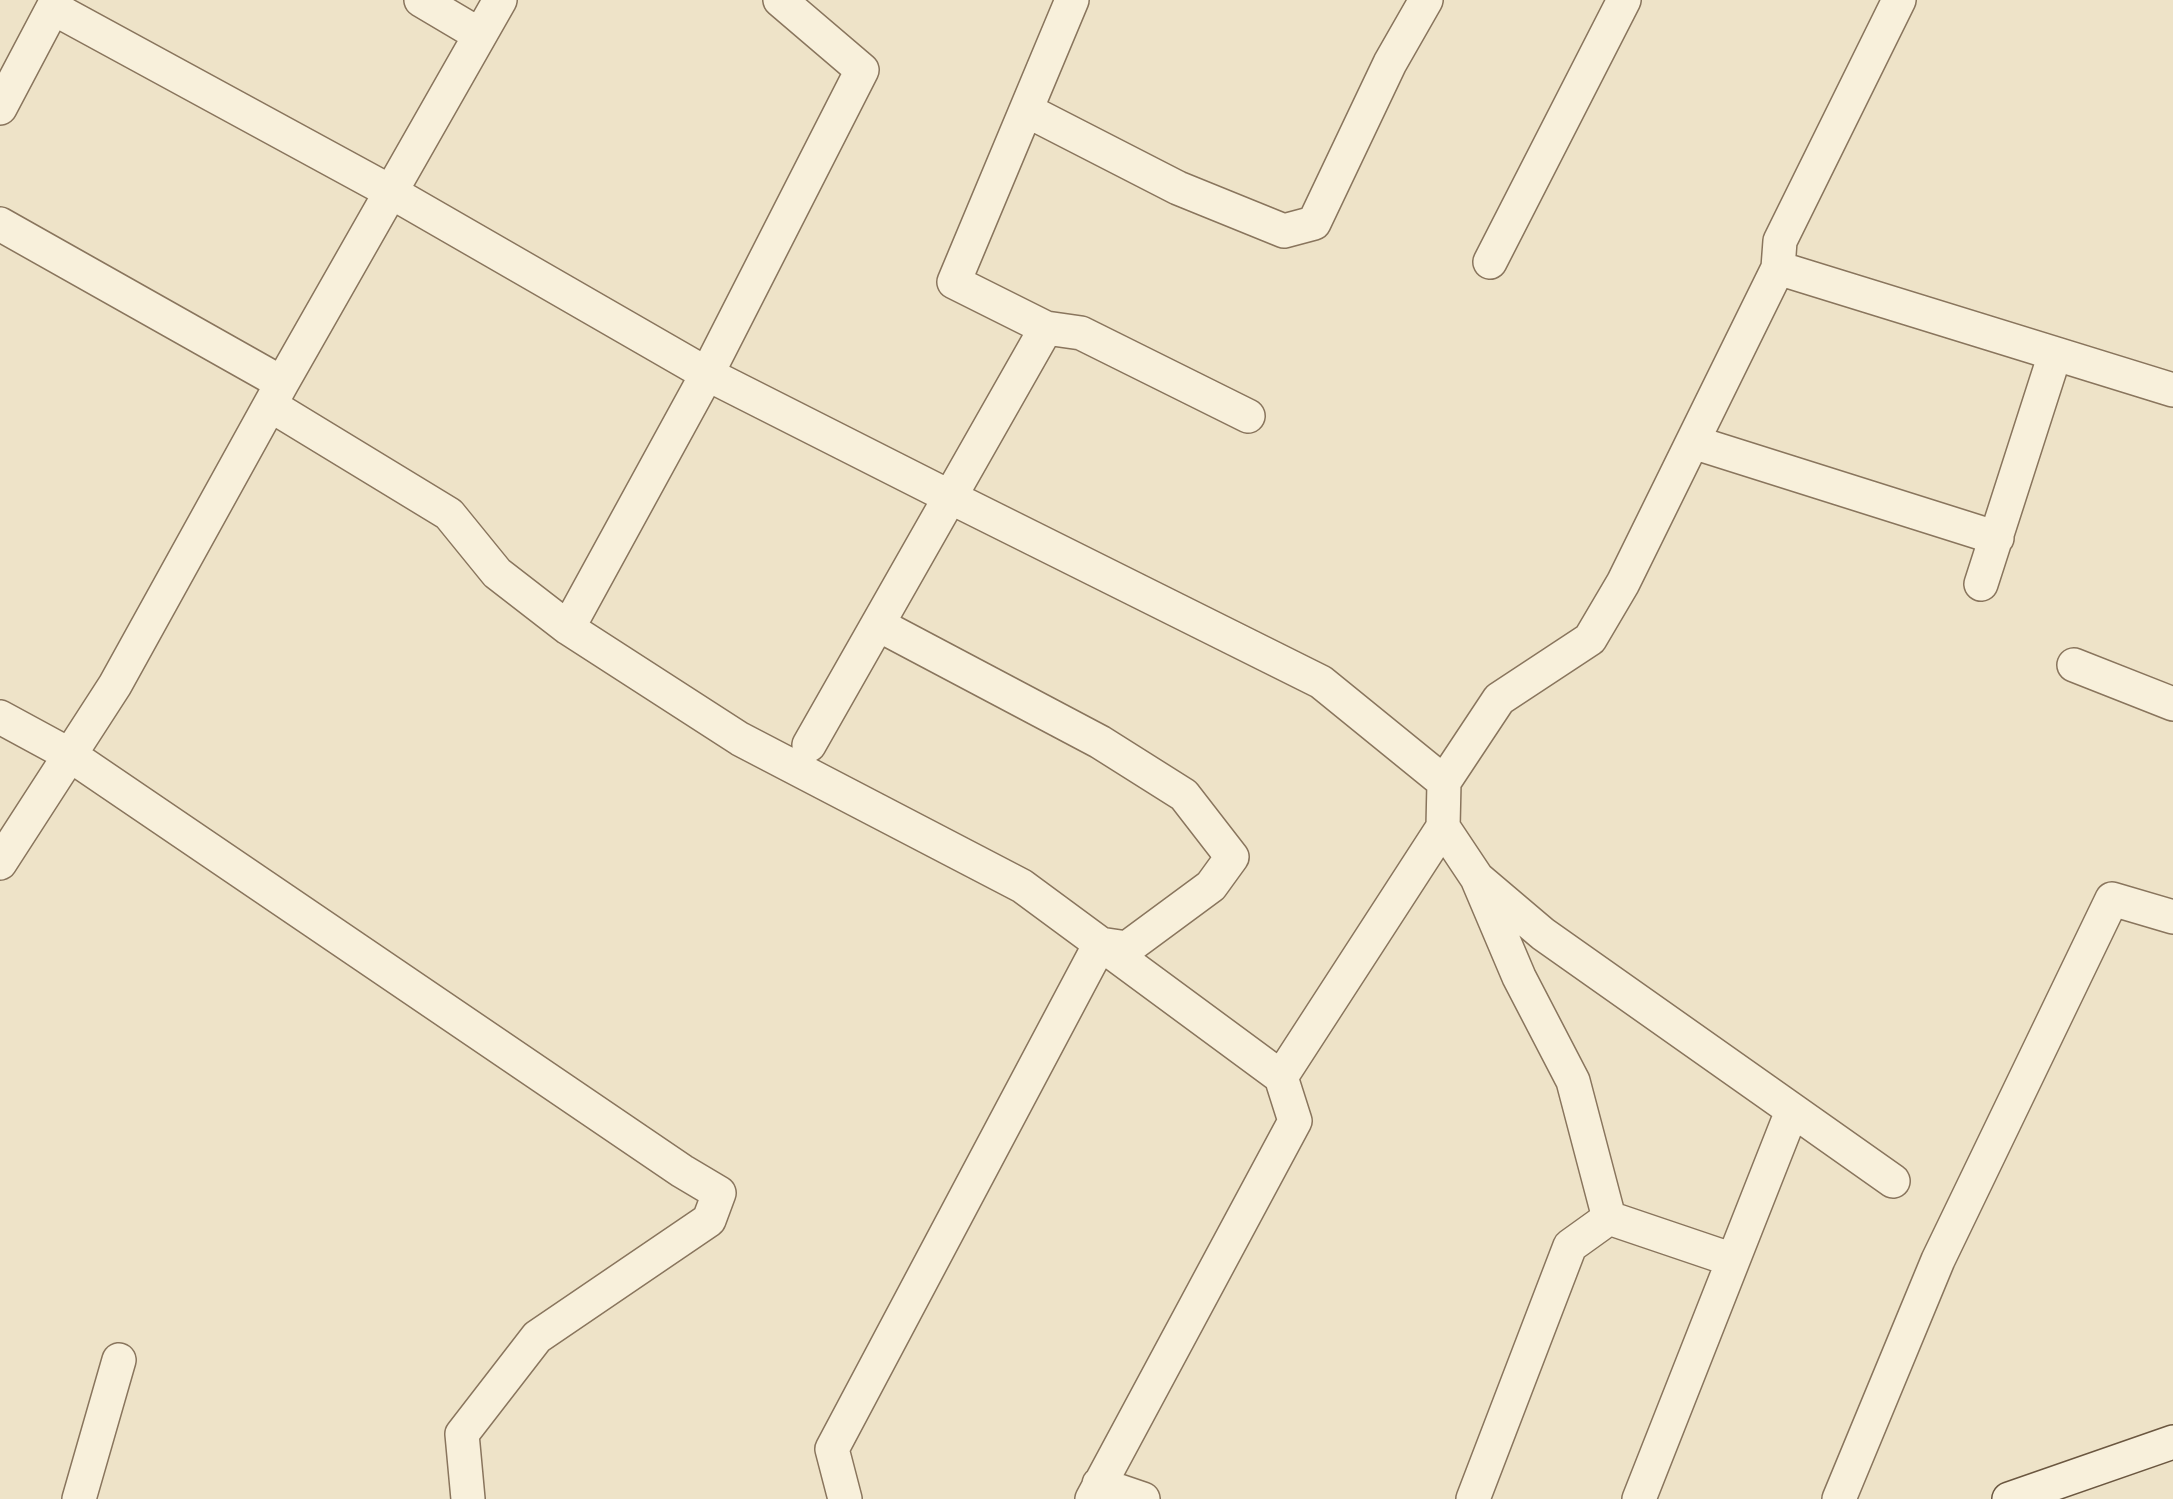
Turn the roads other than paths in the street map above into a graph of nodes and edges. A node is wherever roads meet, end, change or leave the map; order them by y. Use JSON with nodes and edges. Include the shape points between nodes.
{"nodes":[{"id":1,"x":421,"y":0,"type":"edge"},
{"id":2,"x":500,"y":0,"type":"edge"},
{"id":3,"x":780,"y":0,"type":"edge"},
{"id":4,"x":1072,"y":0,"type":"edge"},
{"id":5,"x":1426,"y":0,"type":"edge"},
{"id":6,"x":1624,"y":0,"type":"edge"},
{"id":7,"x":1899,"y":0,"type":"edge"},
{"id":8,"x":55,"y":4,"type":"edge"},
{"id":9,"x":480,"y":35,"type":"junction"},
{"id":10,"x":0,"y":108,"type":"edge"},
{"id":11,"x":1026,"y":110,"type":"junction"},
{"id":12,"x":391,"y":192,"type":"junction"},
{"id":13,"x":0,"y":224,"type":"edge"},
{"id":14,"x":1490,"y":262,"type":"dead end"},
{"id":15,"x":1778,"y":268,"type":"junction"},
{"id":16,"x":1046,"y":328,"type":"junction"},
{"id":17,"x":2055,"y":354,"type":"junction"},
{"id":18,"x":707,"y":374,"type":"junction"},
{"id":19,"x":2173,"y":390,"type":"edge"},
{"id":20,"x":276,"y":394,"type":"junction"},
{"id":21,"x":1248,"y":416,"type":"dead end"},
{"id":22,"x":1693,"y":442,"type":"junction"},
{"id":23,"x":950,"y":497,"type":"junction"},
{"id":24,"x":1997,"y":538,"type":"junction"},
{"id":25,"x":1981,"y":585,"type":"dead end"},
{"id":26,"x":879,"y":625,"type":"junction"},
{"id":27,"x":568,"y":628,"type":"junction"},
{"id":28,"x":2074,"y":665,"type":"dead end"},
{"id":29,"x":2173,"y":704,"type":"edge"},
{"id":30,"x":0,"y":717,"type":"edge"},
{"id":31,"x":809,"y":745,"type":"dead end"},
{"id":32,"x":70,"y":755,"type":"junction"},
{"id":33,"x":1443,"y":782,"type":"junction"},
{"id":34,"x":1443,"y":827,"type":"junction"},
{"id":35,"x":0,"y":863,"type":"edge"},
{"id":36,"x":1477,"y":878,"type":"junction"},
{"id":37,"x":2173,"y":917,"type":"edge"},
{"id":38,"x":1100,"y":944,"type":"junction"},
{"id":39,"x":1281,"y":1077,"type":"junction"},
{"id":40,"x":1792,"y":1111,"type":"junction"},
{"id":41,"x":1893,"y":1181,"type":"dead end"},
{"id":42,"x":1609,"y":1218,"type":"junction"},
{"id":43,"x":1733,"y":1260,"type":"junction"},
{"id":44,"x":119,"y":1360,"type":"dead end"},
{"id":45,"x":2173,"y":1442,"type":"edge"},
{"id":46,"x":1096,"y":1491,"type":"edge"},
{"id":47,"x":79,"y":1499,"type":"edge"},
{"id":48,"x":468,"y":1499,"type":"edge"},
{"id":49,"x":845,"y":1499,"type":"edge"},
{"id":50,"x":1143,"y":1499,"type":"edge"},
{"id":51,"x":1473,"y":1499,"type":"edge"},
{"id":52,"x":1639,"y":1499,"type":"edge"},
{"id":53,"x":1839,"y":1499,"type":"edge"},
{"id":54,"x":2009,"y":1499,"type":"edge"}],
"edges":[{"from":1,"to":9,"type":"street"},
{"from":2,"to":9,"type":"street"},
{"from":3,"to":18,"type":"street","via":[[862,70]]},
{"from":4,"to":11,"type":"street"},
{"from":5,"to":11,"type":"street","via":[[1390,63],[1314,223],[1284,231],[1178,188]]},
{"from":6,"to":14,"type":"street"},
{"from":7,"to":15,"type":"street","via":[[1780,240]]},
{"from":8,"to":10,"type":"street"},
{"from":8,"to":12,"type":"street"},
{"from":9,"to":12,"type":"street"},
{"from":11,"to":16,"type":"street","via":[[954,282]]},
{"from":12,"to":18,"type":"street"},
{"from":12,"to":20,"type":"street"},
{"from":13,"to":20,"type":"street"},
{"from":15,"to":17,"type":"street"},
{"from":15,"to":22,"type":"street"},
{"from":16,"to":21,"type":"street","via":[[1081,333]]},
{"from":16,"to":23,"type":"street"},
{"from":17,"to":19,"type":"street"},
{"from":17,"to":24,"type":"street"},
{"from":18,"to":23,"type":"street"},
{"from":18,"to":27,"type":"street"},
{"from":20,"to":27,"type":"street","via":[[449,514],[497,573]]},
{"from":20,"to":32,"type":"street","via":[[115,685]]},
{"from":22,"to":24,"type":"street"},
{"from":22,"to":33,"type":"street","via":[[1623,583],[1590,639],[1499,699]]},
{"from":23,"to":26,"type":"street"},
{"from":23,"to":33,"type":"street","via":[[1321,682]]},
{"from":24,"to":25,"type":"street"},
{"from":26,"to":31,"type":"street"},
{"from":26,"to":38,"type":"street","via":[[1100,742],[1184,795],[1232,857],[1211,886],[1127,948]]},
{"from":27,"to":38,"type":"street","via":[[740,739],[1022,886]]},
{"from":28,"to":29,"type":"street"},
{"from":30,"to":32,"type":"street"},
{"from":32,"to":35,"type":"street"},
{"from":32,"to":48,"type":"street","via":[[682,1172],[719,1193],[709,1220],[537,1337],[462,1434]]},
{"from":33,"to":34,"type":"street"},
{"from":34,"to":36,"type":"street"},
{"from":34,"to":39,"type":"street"},
{"from":36,"to":40,"type":"street","via":[[1544,934]]},
{"from":36,"to":42,"type":"street","via":[[1519,976],[1574,1080]]},
{"from":37,"to":53,"type":"street","via":[[2112,898],[1938,1260]]},
{"from":38,"to":39,"type":"street"},
{"from":38,"to":49,"type":"street","via":[[832,1449]]},
{"from":39,"to":46,"type":"street","via":[[1295,1121]]},
{"from":40,"to":41,"type":"street"},
{"from":40,"to":43,"type":"street"},
{"from":42,"to":43,"type":"street"},
{"from":42,"to":51,"type":"street","via":[[1570,1246]]},
{"from":43,"to":52,"type":"street"},
{"from":44,"to":47,"type":"street"},
{"from":45,"to":54,"type":"street"},
{"from":46,"to":50,"type":"street"}]}
